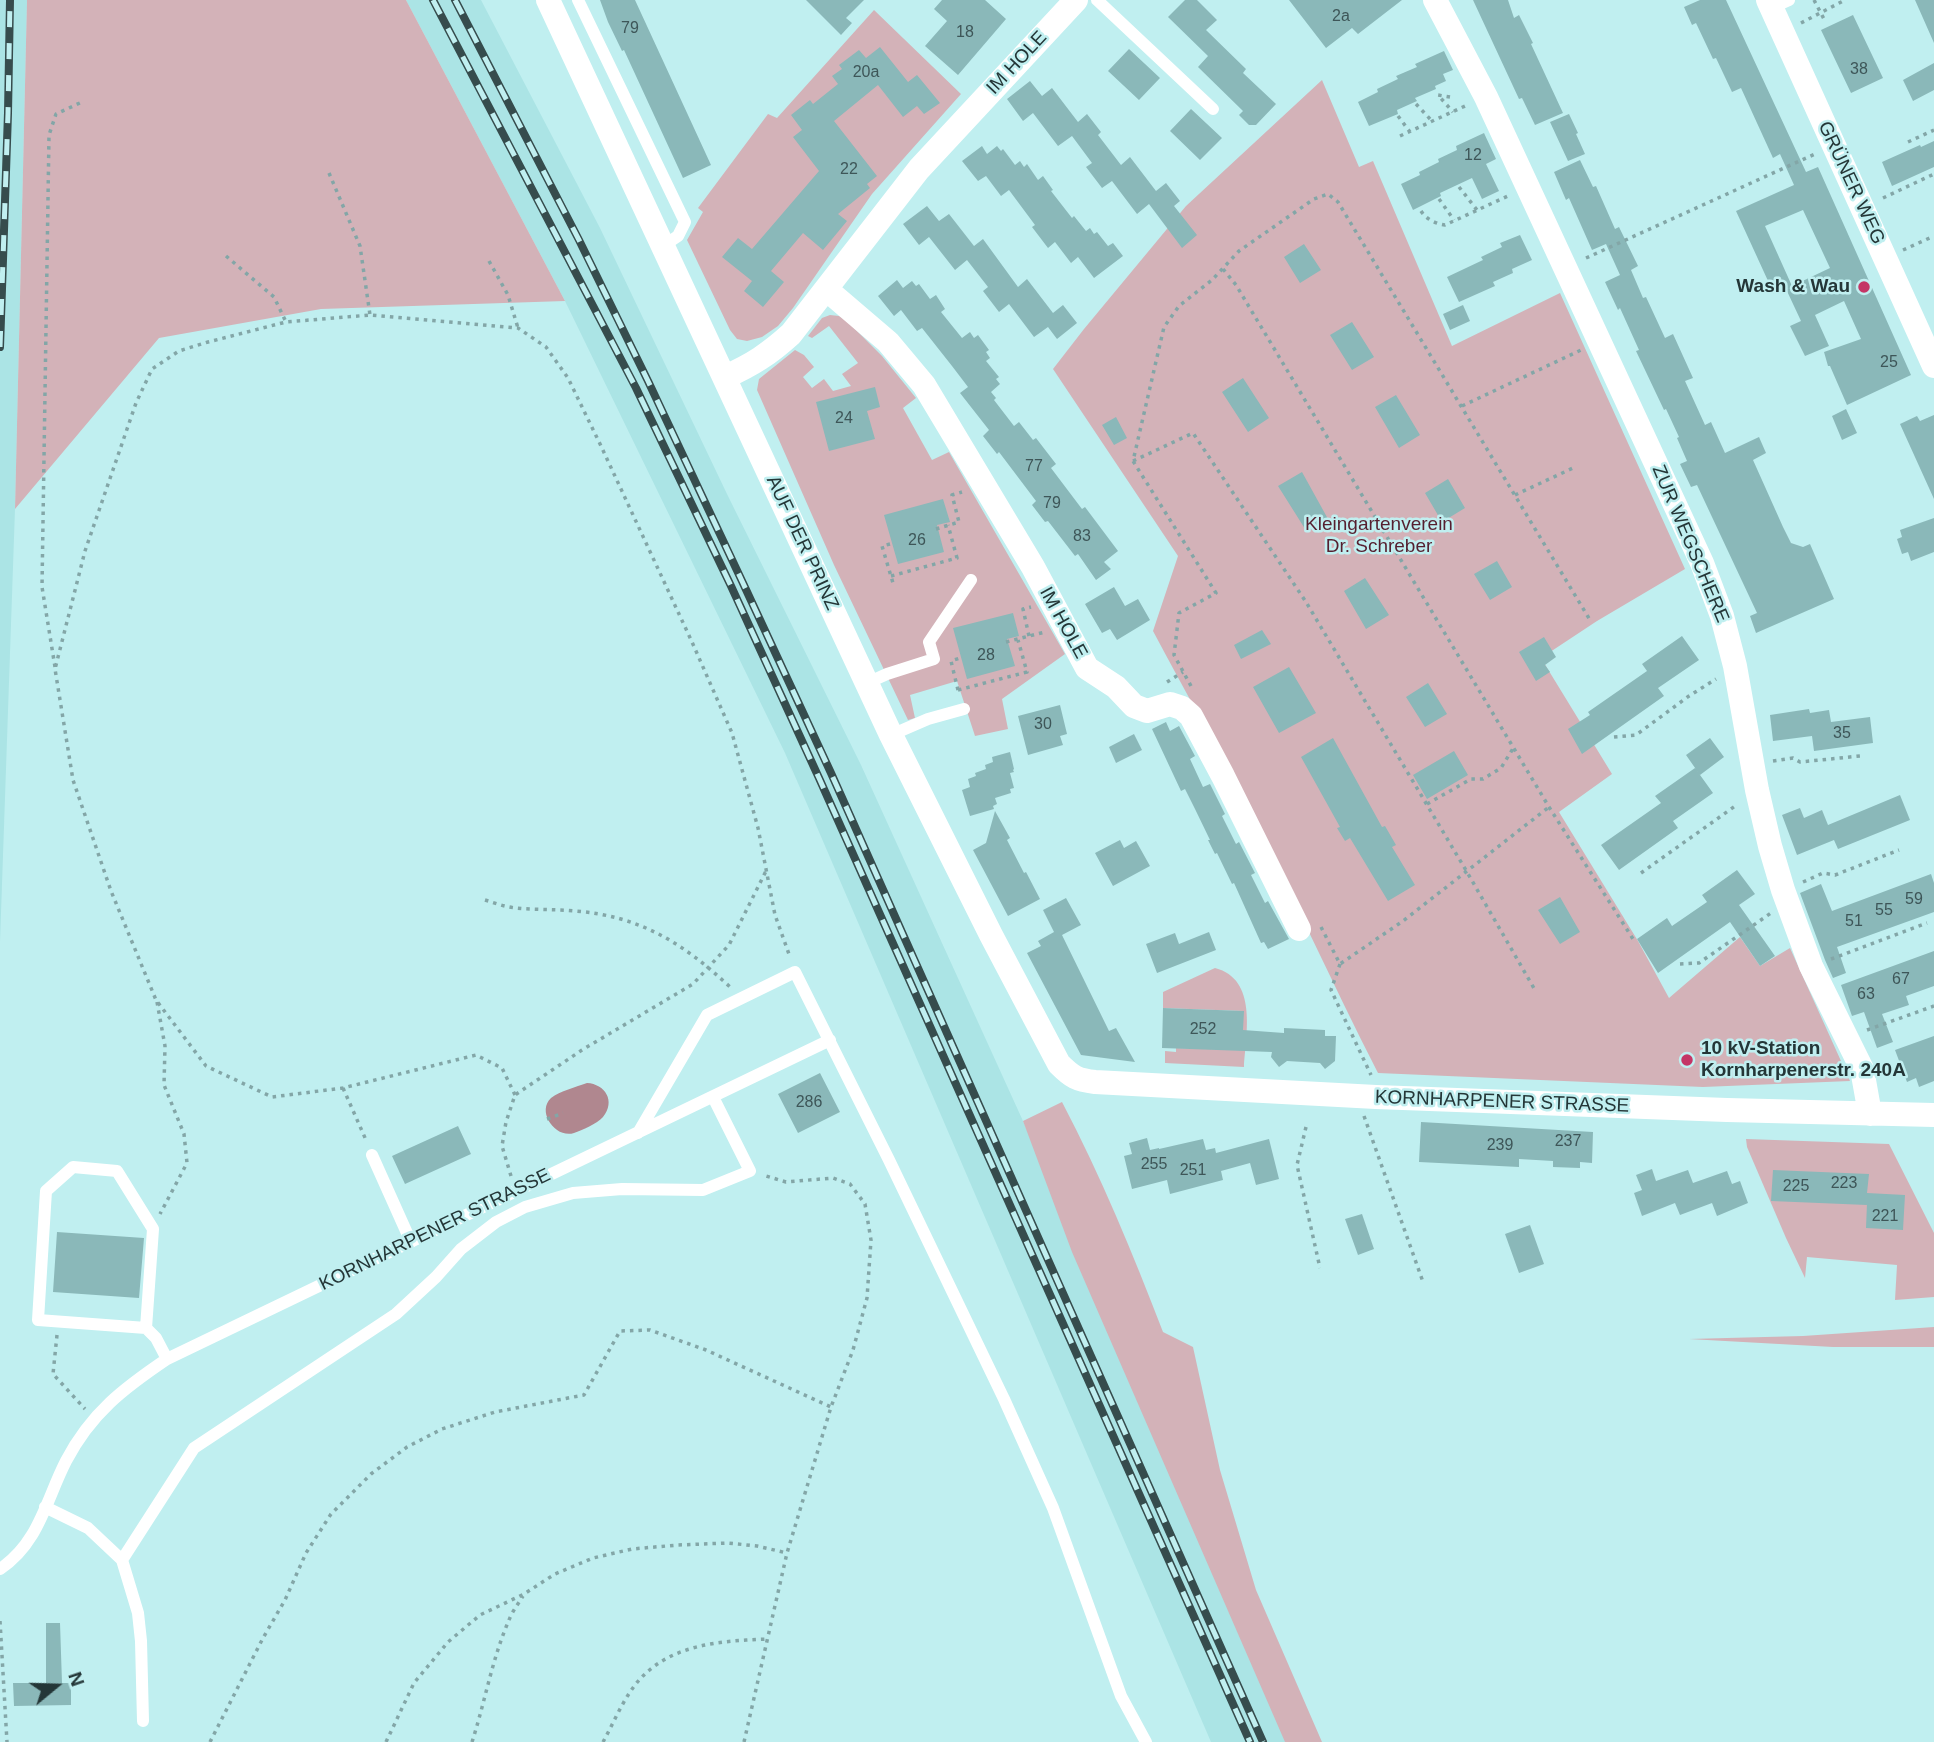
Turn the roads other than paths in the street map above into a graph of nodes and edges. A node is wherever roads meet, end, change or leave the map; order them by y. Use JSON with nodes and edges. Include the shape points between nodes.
{"nodes":[{"id":1,"x":548,"y":0,"type":"edge"},
{"id":2,"x":578,"y":0,"type":"edge"},
{"id":3,"x":1076,"y":0,"type":"edge"},
{"id":4,"x":1097,"y":0,"type":"edge"},
{"id":5,"x":1434,"y":0,"type":"edge"},
{"id":6,"x":1776,"y":3,"type":"edge"},
{"id":7,"x":1213,"y":109,"type":"dead end"},
{"id":8,"x":663,"y":246,"type":"junction"},
{"id":9,"x":826,"y":289,"type":"junction"},
{"id":10,"x":1934,"y":366,"type":"edge"},
{"id":11,"x":724,"y":377,"type":"junction"},
{"id":12,"x":971,"y":580,"type":"dead end"},
{"id":13,"x":867,"y":683,"type":"junction"},
{"id":14,"x":964,"y":709,"type":"road end"},
{"id":15,"x":891,"y":735,"type":"junction"},
{"id":16,"x":1308,"y":925,"type":"road end"},
{"id":17,"x":830,"y":1040,"type":"junction"},
{"id":18,"x":1071,"y":1076,"type":"joint"},
{"id":19,"x":713,"y":1097,"type":"junction"},
{"id":20,"x":1870,"y":1114,"type":"junction"},
{"id":21,"x":1934,"y":1115,"type":"edge"},
{"id":22,"x":638,"y":1133,"type":"junction"},
{"id":23,"x":372,"y":1155,"type":"road end"},
{"id":24,"x":411,"y":1242,"type":"junction"},
{"id":25,"x":146,"y":1328,"type":"junction"},
{"id":26,"x":167,"y":1359,"type":"junction"},
{"id":27,"x":46,"y":1507,"type":"junction"},
{"id":28,"x":122,"y":1560,"type":"junction"},
{"id":29,"x":0,"y":1569,"type":"edge"},
{"id":30,"x":143,"y":1721,"type":"dead end"},
{"id":31,"x":1146,"y":1742,"type":"edge"}],
"edges":[{"from":1,"to":8,"type":"street","name":"AUF DER PRINZ"},
{"from":2,"to":8,"type":"lane","via":[[685,222],[678,236]]},
{"from":3,"to":9,"type":"street","name":"IM HOLE","via":[[919,169]]},
{"from":4,"to":7,"type":"lane"},
{"from":5,"to":20,"type":"street","name":"ZUR WEGSCHERE","via":[[1486,97],[1723,616],[1770,846],[1811,966],[1862,1069]]},
{"from":6,"to":10,"type":"street","name":"GRÜNER WEG","via":[[1782,32]]},
{"from":8,"to":11,"type":"street","name":"AUF DER PRINZ"},
{"from":9,"to":11,"type":"street","name":"IM HOLE","via":[[775,348]]},
{"from":9,"to":16,"type":"street","name":"IM HOLE","via":[[888,342],[924,385],[1033,567],[1087,668],[1134,706],[1147,710],[1170,704],[1191,716]]},
{"from":11,"to":13,"type":"street","name":"AUF DER PRINZ"},
{"from":12,"to":13,"type":"lane","via":[[929,642],[934,659]]},
{"from":13,"to":15,"type":"street","name":"AUF DER PRINZ"},
{"from":14,"to":15,"type":"lane"},
{"from":15,"to":18,"type":"street","name":"AUF DER PRINZ","via":[[1003,959],[1059,1064]]},
{"from":17,"to":19,"type":"lane","name":"KORNHARPENER STRASSE"},
{"from":17,"to":22,"type":"lane","via":[[795,972],[707,1015]]},
{"from":17,"to":31,"type":"lane","via":[[1054,1508],[1121,1696]]},
{"from":18,"to":20,"type":"street","name":"KORNHARPENER STRASSE","via":[[1095,1082],[1366,1097]]},
{"from":19,"to":22,"type":"lane","name":"KORNHARPENER STRASSE"},
{"from":19,"to":28,"type":"lane","via":[[750,1171],[703,1191],[573,1193],[525,1207],[496,1222],[461,1249],[396,1314],[194,1448]]},
{"from":20,"to":21,"type":"street","name":"KORNHARPENER STRASSE"},
{"from":22,"to":24,"type":"lane","name":"KORNHARPENER STRASSE"},
{"from":23,"to":24,"type":"lane"},
{"from":24,"to":26,"type":"lane","name":"KORNHARPENER STRASSE"},
{"from":25,"to":25,"type":"lane","via":[[38,1320],[46,1191],[73,1167],[117,1171],[153,1229]]},
{"from":25,"to":26,"type":"lane"},
{"from":26,"to":27,"type":"lane","name":"KORNHARPENER STRASSE","via":[[128,1385],[94,1418],[67,1460]]},
{"from":27,"to":28,"type":"lane","via":[[88,1528]]},
{"from":27,"to":29,"type":"lane","name":"KORNHARPENER STRASSE","via":[[29,1542]]},
{"from":28,"to":30,"type":"lane","via":[[138,1613]]}]}
